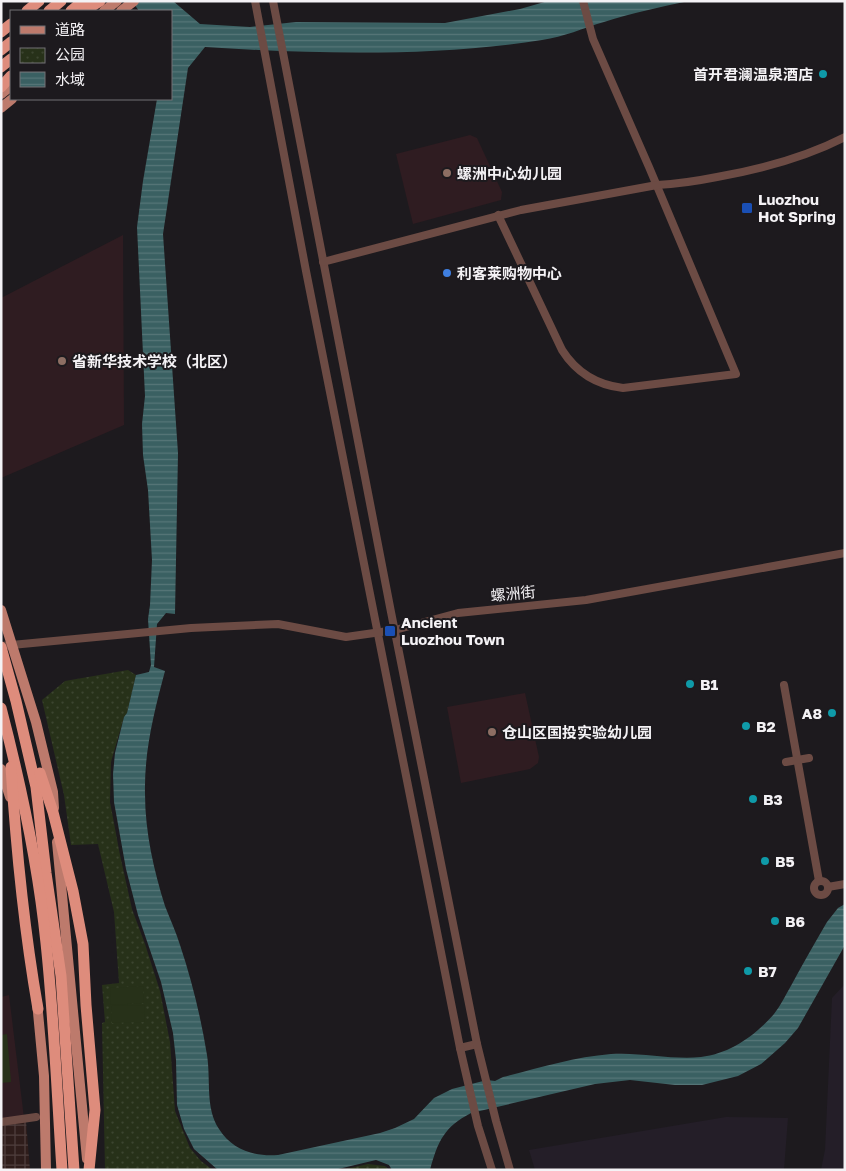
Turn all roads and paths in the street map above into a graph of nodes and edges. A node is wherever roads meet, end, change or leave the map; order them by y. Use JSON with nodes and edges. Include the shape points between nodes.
{"nodes":[{"id":1,"x":39,"y":1,"type":"edge"},
{"id":2,"x":61,"y":1,"type":"edge"},
{"id":3,"x":83,"y":1,"type":"edge"},
{"id":4,"x":100,"y":1,"type":"edge"},
{"id":5,"x":117,"y":1,"type":"edge"},
{"id":6,"x":255,"y":1,"type":"edge"},
{"id":7,"x":273,"y":1,"type":"edge"},
{"id":8,"x":583,"y":1,"type":"edge"},
{"id":9,"x":27,"y":10,"type":"edge"},
{"id":10,"x":50,"y":10,"type":"edge"},
{"id":11,"x":72,"y":10,"type":"edge"},
{"id":12,"x":86,"y":10,"type":"edge"},
{"id":13,"x":105,"y":10,"type":"edge"},
{"id":14,"x":10,"y":77,"type":"edge"},
{"id":15,"x":1,"y":88,"type":"edge"},
{"id":16,"x":11,"y":100,"type":"edge"},
{"id":17,"x":1,"y":108,"type":"edge"},
{"id":18,"x":845,"y":137,"type":"edge"},
{"id":19,"x":657,"y":185,"type":"junction"},
{"id":20,"x":498,"y":215,"type":"junction"},
{"id":21,"x":323,"y":262,"type":"junction"},
{"id":22,"x":845,"y":553,"type":"edge"},
{"id":23,"x":1,"y":610,"type":"edge"},
{"id":24,"x":395,"y":630,"type":"junction"},
{"id":25,"x":377,"y":632,"type":"junction"},
{"id":26,"x":5,"y":646,"type":"edge"},
{"id":27,"x":784,"y":685,"type":"dead end"},
{"id":28,"x":1,"y":708,"type":"edge"},
{"id":29,"x":23,"y":730,"type":"junction"},
{"id":30,"x":9,"y":738,"type":"junction"},
{"id":31,"x":809,"y":758,"type":"dead end"},
{"id":32,"x":798,"y":760,"type":"junction"},
{"id":33,"x":786,"y":762,"type":"dead end"},
{"id":34,"x":1,"y":769,"type":"edge"},
{"id":35,"x":819,"y":881,"type":"junction"},
{"id":36,"x":845,"y":884,"type":"edge"},
{"id":37,"x":828,"y":887,"type":"junction"},
{"id":38,"x":38,"y":1009,"type":"junction"},
{"id":39,"x":477,"y":1044,"type":"junction"},
{"id":40,"x":460,"y":1048,"type":"junction"},
{"id":41,"x":36,"y":1117,"type":"dead end"},
{"id":42,"x":1,"y":1122,"type":"edge"},
{"id":43,"x":46,"y":1170,"type":"edge"},
{"id":44,"x":62,"y":1170,"type":"edge"},
{"id":45,"x":74,"y":1170,"type":"edge"},
{"id":46,"x":88,"y":1170,"type":"edge"},
{"id":47,"x":492,"y":1170,"type":"edge"},
{"id":48,"x":510,"y":1170,"type":"edge"}],
"edges":[{"from":1,"to":9,"type":"highway"},
{"from":2,"to":10,"type":"highway"},
{"from":3,"to":11,"type":"highway"},
{"from":4,"to":12,"type":"highway"},
{"from":5,"to":13,"type":"main road"},
{"from":6,"to":25,"type":"street"},
{"from":7,"to":21,"type":"street"},
{"from":8,"to":19,"type":"street","via":[[589,28]]},
{"from":14,"to":15,"type":"highway"},
{"from":16,"to":17,"type":"main road"},
{"from":18,"to":19,"type":"street","via":[[805,156],[773,166]]},
{"from":19,"to":20,"type":"street"},
{"from":19,"to":20,"type":"street","via":[[736,374],[623,388],[586,375],[562,350]]},
{"from":20,"to":21,"type":"street"},
{"from":21,"to":24,"type":"street"},
{"from":22,"to":24,"type":"street","name":"螺洲街","via":[[586,600],[458,613]]},
{"from":23,"to":26,"type":"main road"},
{"from":24,"to":25,"type":"street","name":"螺洲街"},
{"from":24,"to":39,"type":"street"},
{"from":25,"to":26,"type":"street","name":"螺洲街","via":[[346,637],[278,624],[183,629]]},
{"from":25,"to":40,"type":"street"},
{"from":26,"to":29,"type":"highway"},
{"from":26,"to":46,"type":"main road","via":[[36,722],[53,792]]},
{"from":27,"to":32,"type":"street"},
{"from":28,"to":30,"type":"highway"},
{"from":29,"to":45,"type":"highway","via":[[36,787],[59,957]]},
{"from":29,"to":46,"type":"highway","via":[[53,812],[83,944],[95,1110]]},
{"from":30,"to":38,"type":"highway","via":[[28,952]]},
{"from":30,"to":44,"type":"highway","via":[[30,835],[46,942]]},
{"from":31,"to":32,"type":"street"},
{"from":32,"to":33,"type":"street"},
{"from":32,"to":35,"type":"street"},
{"from":34,"to":38,"type":"main road","via":[[19,843]]},
{"from":35,"to":37,"type":"street"},
{"from":35,"to":37,"type":"street","via":[[814,886],[817,895],[826,894]]},
{"from":36,"to":37,"type":"street"},
{"from":38,"to":43,"type":"main road","via":[[44,1076]]},
{"from":39,"to":40,"type":"street"},
{"from":39,"to":48,"type":"street"},
{"from":40,"to":47,"type":"street"},
{"from":41,"to":42,"type":"street"}]}
